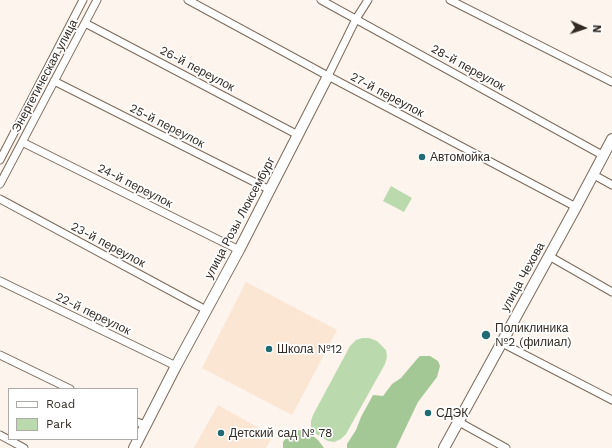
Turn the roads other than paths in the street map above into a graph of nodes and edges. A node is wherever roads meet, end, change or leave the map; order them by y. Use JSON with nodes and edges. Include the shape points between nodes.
{"nodes":[{"id":1,"x":83,"y":0,"type":"edge"},
{"id":2,"x":98,"y":0,"type":"edge"},
{"id":3,"x":188,"y":0,"type":"edge"},
{"id":4,"x":321,"y":0,"type":"edge"},
{"id":5,"x":368,"y":0,"type":"edge"},
{"id":6,"x":450,"y":0,"type":"edge"},
{"id":7,"x":356,"y":19,"type":"junction"},
{"id":8,"x":86,"y":23,"type":"junction"},
{"id":9,"x":328,"y":76,"type":"junction"},
{"id":10,"x":54,"y":81,"type":"junction"},
{"id":11,"x":612,"y":82,"type":"edge"},
{"id":12,"x":21,"y":120,"type":"junction"},
{"id":13,"x":31,"y":125,"type":"junction"},
{"id":14,"x":298,"y":135,"type":"junction"},
{"id":15,"x":612,"y":139,"type":"edge"},
{"id":16,"x":22,"y":142,"type":"junction"},
{"id":17,"x":604,"y":156,"type":"junction"},
{"id":18,"x":0,"y":160,"type":"edge"},
{"id":19,"x":594,"y":175,"type":"junction"},
{"id":20,"x":0,"y":184,"type":"edge"},
{"id":21,"x":612,"y":185,"type":"edge"},
{"id":22,"x":270,"y":190,"type":"junction"},
{"id":23,"x":0,"y":199,"type":"edge"},
{"id":24,"x":576,"y":207,"type":"junction"},
{"id":25,"x":239,"y":250,"type":"junction"},
{"id":26,"x":549,"y":256,"type":"junction"},
{"id":27,"x":0,"y":282,"type":"edge"},
{"id":28,"x":612,"y":292,"type":"edge"},
{"id":29,"x":206,"y":310,"type":"junction"},
{"id":30,"x":502,"y":343,"type":"junction"},
{"id":31,"x":0,"y":355,"type":"edge"},
{"id":32,"x":176,"y":366,"type":"junction"},
{"id":33,"x":68,"y":388,"type":"edge"},
{"id":34,"x":612,"y":400,"type":"edge"},
{"id":35,"x":459,"y":422,"type":"junction"},
{"id":36,"x":141,"y":424,"type":"edge"},
{"id":37,"x":138,"y":434,"type":"edge"},
{"id":38,"x":9,"y":440,"type":"edge"},
{"id":39,"x":24,"y":448,"type":"edge"},
{"id":40,"x":444,"y":448,"type":"edge"},
{"id":41,"x":506,"y":448,"type":"edge"}],
"edges":[{"from":1,"to":12,"type":"street"},
{"from":2,"to":8,"type":"street","name":"Энергетическая улица"},
{"from":3,"to":9,"type":"street","name":"27-й переулок"},
{"from":4,"to":7,"type":"street","name":"28-й переулок"},
{"from":5,"to":7,"type":"street","name":"улица Розы Люксембург"},
{"from":6,"to":11,"type":"street"},
{"from":7,"to":9,"type":"street","name":"улица Розы Люксембург"},
{"from":7,"to":17,"type":"street","name":"28-й переулок"},
{"from":8,"to":10,"type":"street","name":"Энергетическая улица"},
{"from":8,"to":14,"type":"street","name":"26-й переулок"},
{"from":9,"to":14,"type":"street","name":"улица Розы Люксембург"},
{"from":9,"to":24,"type":"street","name":"27-й переулок"},
{"from":10,"to":13,"type":"street","name":"Энергетическая улица"},
{"from":10,"to":22,"type":"street","name":"25-й переулок"},
{"from":12,"to":13,"type":"street"},
{"from":12,"to":18,"type":"street"},
{"from":13,"to":16,"type":"street","name":"Энергетическая улица"},
{"from":14,"to":22,"type":"street","name":"улица Розы Люксембург"},
{"from":15,"to":17,"type":"street","name":"улица Чехова"},
{"from":16,"to":20,"type":"street","name":"Энергетическая улица"},
{"from":16,"to":25,"type":"street","name":"24-й переулок"},
{"from":17,"to":19,"type":"street","name":"улица Чехова"},
{"from":19,"to":21,"type":"street"},
{"from":19,"to":24,"type":"street","name":"улица Чехова"},
{"from":22,"to":25,"type":"street","name":"улица Розы Люксембург"},
{"from":23,"to":29,"type":"street","name":"23-й переулок"},
{"from":24,"to":26,"type":"street","name":"улица Чехова"},
{"from":25,"to":29,"type":"street","name":"улица Розы Люксембург"},
{"from":26,"to":28,"type":"street"},
{"from":26,"to":30,"type":"street","name":"улица Чехова"},
{"from":27,"to":32,"type":"street","name":"22-й переулок"},
{"from":29,"to":32,"type":"street","name":"улица Розы Люксембург"},
{"from":30,"to":34,"type":"street"},
{"from":30,"to":35,"type":"street","name":"улица Чехова"},
{"from":31,"to":33,"type":"street"},
{"from":32,"to":36,"type":"street","name":"улица Розы Люксембург"},
{"from":35,"to":40,"type":"street","name":"улица Чехова"},
{"from":35,"to":41,"type":"street"},
{"from":36,"to":37,"type":"street","name":"улица Розы Люксембург"},
{"from":38,"to":39,"type":"street"}]}
